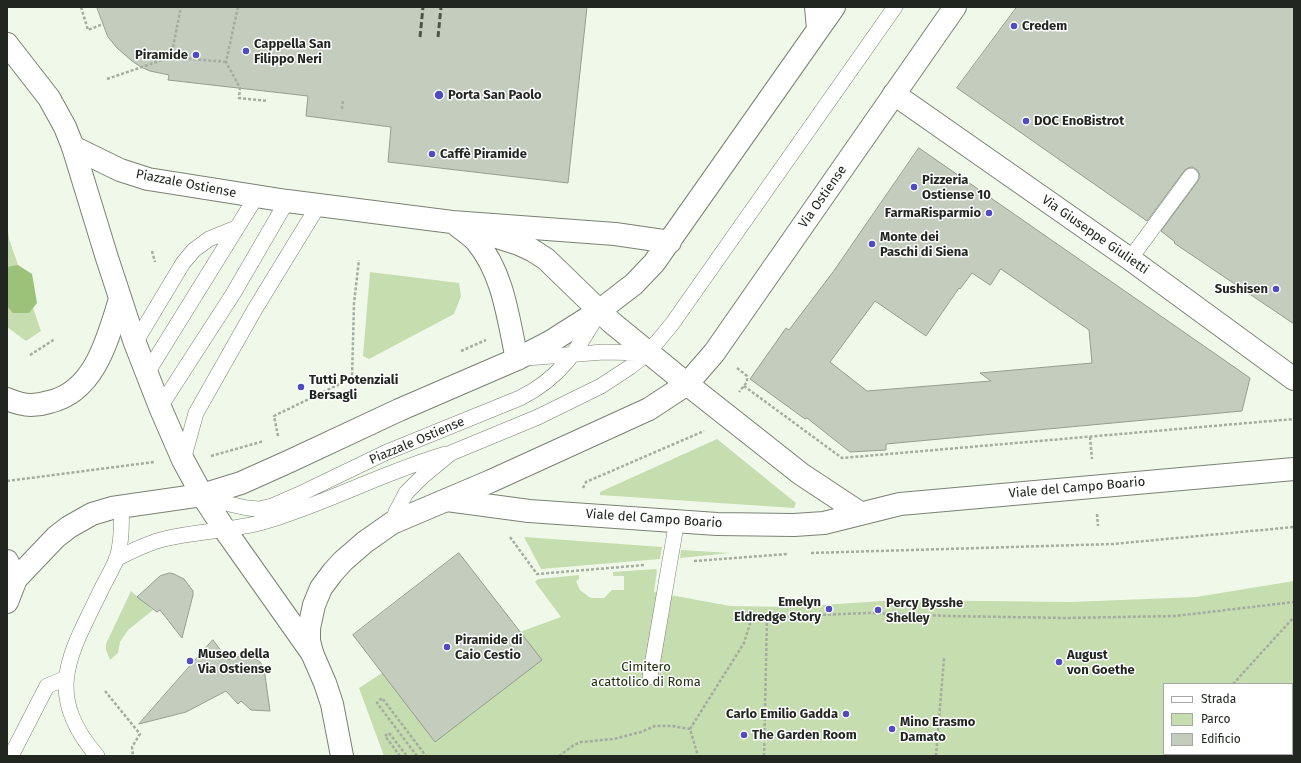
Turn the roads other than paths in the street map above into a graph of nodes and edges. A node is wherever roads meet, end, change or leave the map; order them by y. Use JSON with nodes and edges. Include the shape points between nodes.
{"nodes":[{"id":1,"x":816,"y":7,"type":"edge"},
{"id":2,"x":834,"y":7,"type":"edge"},
{"id":3,"x":895,"y":7,"type":"edge"},
{"id":4,"x":955,"y":7,"type":"edge"},
{"id":5,"x":818,"y":30,"type":"junction"},
{"id":6,"x":7,"y":44,"type":"edge"},
{"id":7,"x":894,"y":94,"type":"junction"},
{"id":8,"x":73,"y":147,"type":"junction"},
{"id":9,"x":1191,"y":176,"type":"dead end"},
{"id":10,"x":256,"y":197,"type":"junction"},
{"id":11,"x":287,"y":202,"type":"junction"},
{"id":12,"x":318,"y":206,"type":"junction"},
{"id":13,"x":452,"y":222,"type":"junction"},
{"id":14,"x":236,"y":228,"type":"junction"},
{"id":15,"x":670,"y":242,"type":"junction"},
{"id":16,"x":1130,"y":259,"type":"junction"},
{"id":17,"x":120,"y":299,"type":"junction"},
{"id":18,"x":599,"y":311,"type":"junction"},
{"id":19,"x":135,"y":343,"type":"junction"},
{"id":20,"x":648,"y":353,"type":"junction"},
{"id":21,"x":573,"y":355,"type":"junction"},
{"id":22,"x":517,"y":359,"type":"junction"},
{"id":23,"x":147,"y":373,"type":"junction"},
{"id":24,"x":1294,"y":379,"type":"edge"},
{"id":25,"x":687,"y":384,"type":"junction"},
{"id":26,"x":7,"y":399,"type":"edge"},
{"id":27,"x":160,"y":407,"type":"junction"},
{"id":28,"x":451,"y":453,"type":"junction"},
{"id":29,"x":183,"y":460,"type":"junction"},
{"id":30,"x":1294,"y":469,"type":"edge"},
{"id":31,"x":202,"y":495,"type":"junction"},
{"id":32,"x":447,"y":500,"type":"junction"},
{"id":33,"x":121,"y":506,"type":"junction"},
{"id":34,"x":860,"y":513,"type":"junction"},
{"id":35,"x":678,"y":520,"type":"junction"},
{"id":36,"x":392,"y":524,"type":"junction"},
{"id":37,"x":225,"y":530,"type":"junction"},
{"id":38,"x":116,"y":559,"type":"junction"},
{"id":39,"x":10,"y":572,"type":"edge"},
{"id":40,"x":7,"y":602,"type":"edge"},
{"id":41,"x":312,"y":653,"type":"junction"},
{"id":42,"x":650,"y":677,"type":"dead end"},
{"id":43,"x":66,"y":678,"type":"junction"},
{"id":44,"x":11,"y":756,"type":"edge"},
{"id":45,"x":97,"y":756,"type":"edge"},
{"id":46,"x":342,"y":756,"type":"edge"}],
"edges":[{"from":1,"to":5,"type":"main road"},
{"from":2,"to":5,"type":"main road"},
{"from":3,"to":20,"type":"lane","via":[[672,324]]},
{"from":4,"to":7,"type":"main road","name":"Via Ostiense"},
{"from":5,"to":15,"type":"main road"},
{"from":6,"to":8,"type":"main road","via":[[49,98]]},
{"from":7,"to":16,"type":"main road","name":"Via Giuseppe Giulietti"},
{"from":7,"to":25,"type":"main road","name":"Via Ostiense","via":[[714,353]]},
{"from":8,"to":10,"type":"main road","name":"Piazzale Ostiense","via":[[120,170],[148,179]]},
{"from":8,"to":17,"type":"main road"},
{"from":9,"to":16,"type":"lane"},
{"from":10,"to":11,"type":"main road","name":"Piazzale Ostiense"},
{"from":10,"to":14,"type":"lane","name":"Piazzale Ostiense"},
{"from":11,"to":12,"type":"main road","name":"Piazzale Ostiense"},
{"from":11,"to":27,"type":"lane","via":[[233,294]]},
{"from":12,"to":13,"type":"main road","name":"Piazzale Ostiense"},
{"from":12,"to":29,"type":"lane","via":[[196,413]]},
{"from":13,"to":15,"type":"main road","name":"Piazzale Ostiense","via":[[615,234]]},
{"from":13,"to":18,"type":"main road","name":"Piazzale Ostiense","via":[[532,250],[558,269]]},
{"from":13,"to":22,"type":"main road","via":[[477,242],[496,276],[504,296]]},
{"from":14,"to":19,"type":"lane","via":[[209,239],[194,250],[183,263]]},
{"from":14,"to":23,"type":"lane","name":"Piazzale Ostiense"},
{"from":15,"to":18,"type":"main road","via":[[634,284]]},
{"from":16,"to":24,"type":"main road","name":"Via Giuseppe Giulietti"},
{"from":17,"to":19,"type":"main road"},
{"from":17,"to":26,"type":"main road","via":[[102,349],[92,370],[79,386],[71,393],[43,404],[31,405]]},
{"from":18,"to":20,"type":"main road","name":"Piazzale Ostiense"},
{"from":18,"to":21,"type":"lane","name":"Piazzale Ostiense"},
{"from":18,"to":22,"type":"main road"},
{"from":19,"to":23,"type":"main road"},
{"from":20,"to":21,"type":"lane"},
{"from":20,"to":25,"type":"main road","name":"Piazzale Ostiense"},
{"from":20,"to":28,"type":"lane","name":"Piazzale Ostiense","via":[[622,372],[582,395],[538,417]]},
{"from":21,"to":22,"type":"lane"},
{"from":21,"to":31,"type":"lane","name":"Piazzale Ostiense","via":[[556,374],[533,391],[387,452],[272,506],[247,508]]},
{"from":22,"to":31,"type":"main road","via":[[241,483]]},
{"from":23,"to":27,"type":"main road"},
{"from":25,"to":32,"type":"main road","via":[[643,412]]},
{"from":25,"to":34,"type":"main road","via":[[800,474]]},
{"from":27,"to":29,"type":"main road"},
{"from":28,"to":36,"type":"lane","name":"Piazzale Ostiense","via":[[406,493]]},
{"from":28,"to":37,"type":"lane","name":"Piazzale Ostiense","via":[[406,466],[310,506],[263,522]]},
{"from":29,"to":31,"type":"main road"},
{"from":30,"to":34,"type":"main road","name":"Viale del Campo Boario","via":[[900,504]]},
{"from":31,"to":33,"type":"main road"},
{"from":31,"to":37,"type":"main road"},
{"from":32,"to":35,"type":"main road","name":"Viale del Campo Boario","via":[[529,511]]},
{"from":32,"to":36,"type":"main road"},
{"from":33,"to":38,"type":"lane","via":[[121,535]]},
{"from":33,"to":39,"type":"main road","via":[[92,514],[69,527]]},
{"from":34,"to":35,"type":"main road","name":"Viale del Campo Boario","via":[[824,523],[794,526]]},
{"from":35,"to":42,"type":"lane"},
{"from":36,"to":41,"type":"main road","via":[[342,561],[324,584],[311,614],[309,634]]},
{"from":37,"to":38,"type":"lane","name":"Piazzale Ostiense","via":[[164,539],[137,548]]},
{"from":37,"to":41,"type":"main road"},
{"from":38,"to":43,"type":"lane","via":[[74,648]]},
{"from":39,"to":40,"type":"main road"},
{"from":41,"to":46,"type":"main road","via":[[332,704]]},
{"from":43,"to":44,"type":"lane","via":[[47,686]]},
{"from":43,"to":45,"type":"lane","via":[[70,711],[82,736]]}]}
